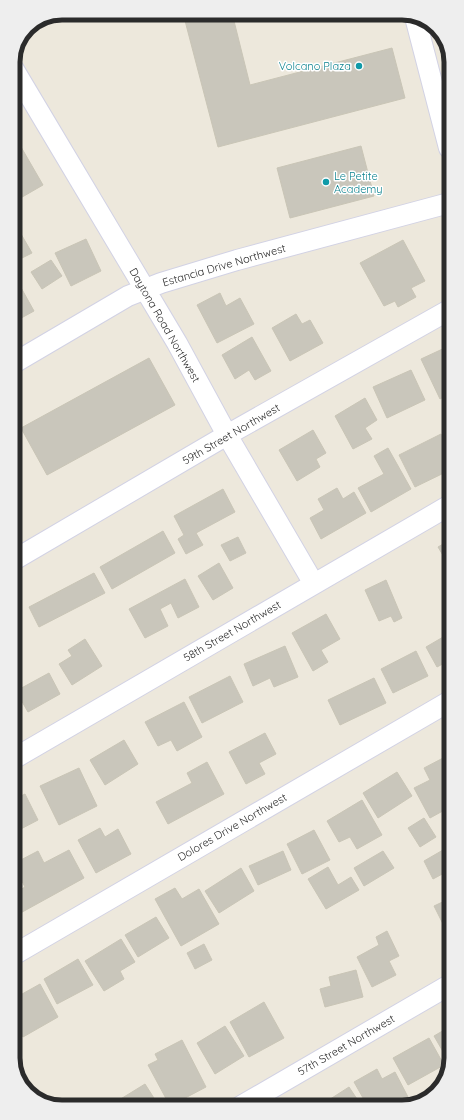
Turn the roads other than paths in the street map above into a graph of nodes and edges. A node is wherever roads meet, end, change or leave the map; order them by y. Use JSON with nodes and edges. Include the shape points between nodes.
{"nodes":[{"id":1,"x":416,"y":23,"type":"edge"},
{"id":2,"x":20,"y":90,"type":"edge"},
{"id":3,"x":444,"y":129,"type":"edge"},
{"id":4,"x":444,"y":204,"type":"edge"},
{"id":5,"x":145,"y":289,"type":"junction"},
{"id":6,"x":444,"y":313,"type":"edge"},
{"id":7,"x":20,"y":359,"type":"edge"},
{"id":8,"x":227,"y":435,"type":"junction"},
{"id":9,"x":444,"y":508,"type":"edge"},
{"id":10,"x":20,"y":556,"type":"edge"},
{"id":11,"x":314,"y":584,"type":"junction"},
{"id":12,"x":444,"y":704,"type":"edge"},
{"id":13,"x":20,"y":755,"type":"edge"},
{"id":14,"x":20,"y":951,"type":"edge"},
{"id":15,"x":444,"y":988,"type":"edge"},
{"id":16,"x":251,"y":1100,"type":"edge"}],
"edges":[{"from":1,"to":3,"type":"street"},
{"from":2,"to":5,"type":"street","name":"Daytona Road Northwest"},
{"from":4,"to":5,"type":"street","name":"Estancia Drive Northwest","via":[[237,260]]},
{"from":5,"to":7,"type":"street","name":"Estancia Drive Northwest","via":[[128,296]]},
{"from":5,"to":8,"type":"street","name":"Daytona Road Northwest"},
{"from":6,"to":8,"type":"street","name":"59th Street Northwest"},
{"from":8,"to":10,"type":"street","name":"59th Street Northwest"},
{"from":8,"to":11,"type":"street","name":"Daytona Road Northwest"},
{"from":9,"to":11,"type":"street","name":"58th Street Northwest"},
{"from":11,"to":13,"type":"street","name":"58th Street Northwest"},
{"from":12,"to":14,"type":"street","name":"Dolores Drive Northwest"},
{"from":15,"to":16,"type":"street","name":"57th Street Northwest"}]}
